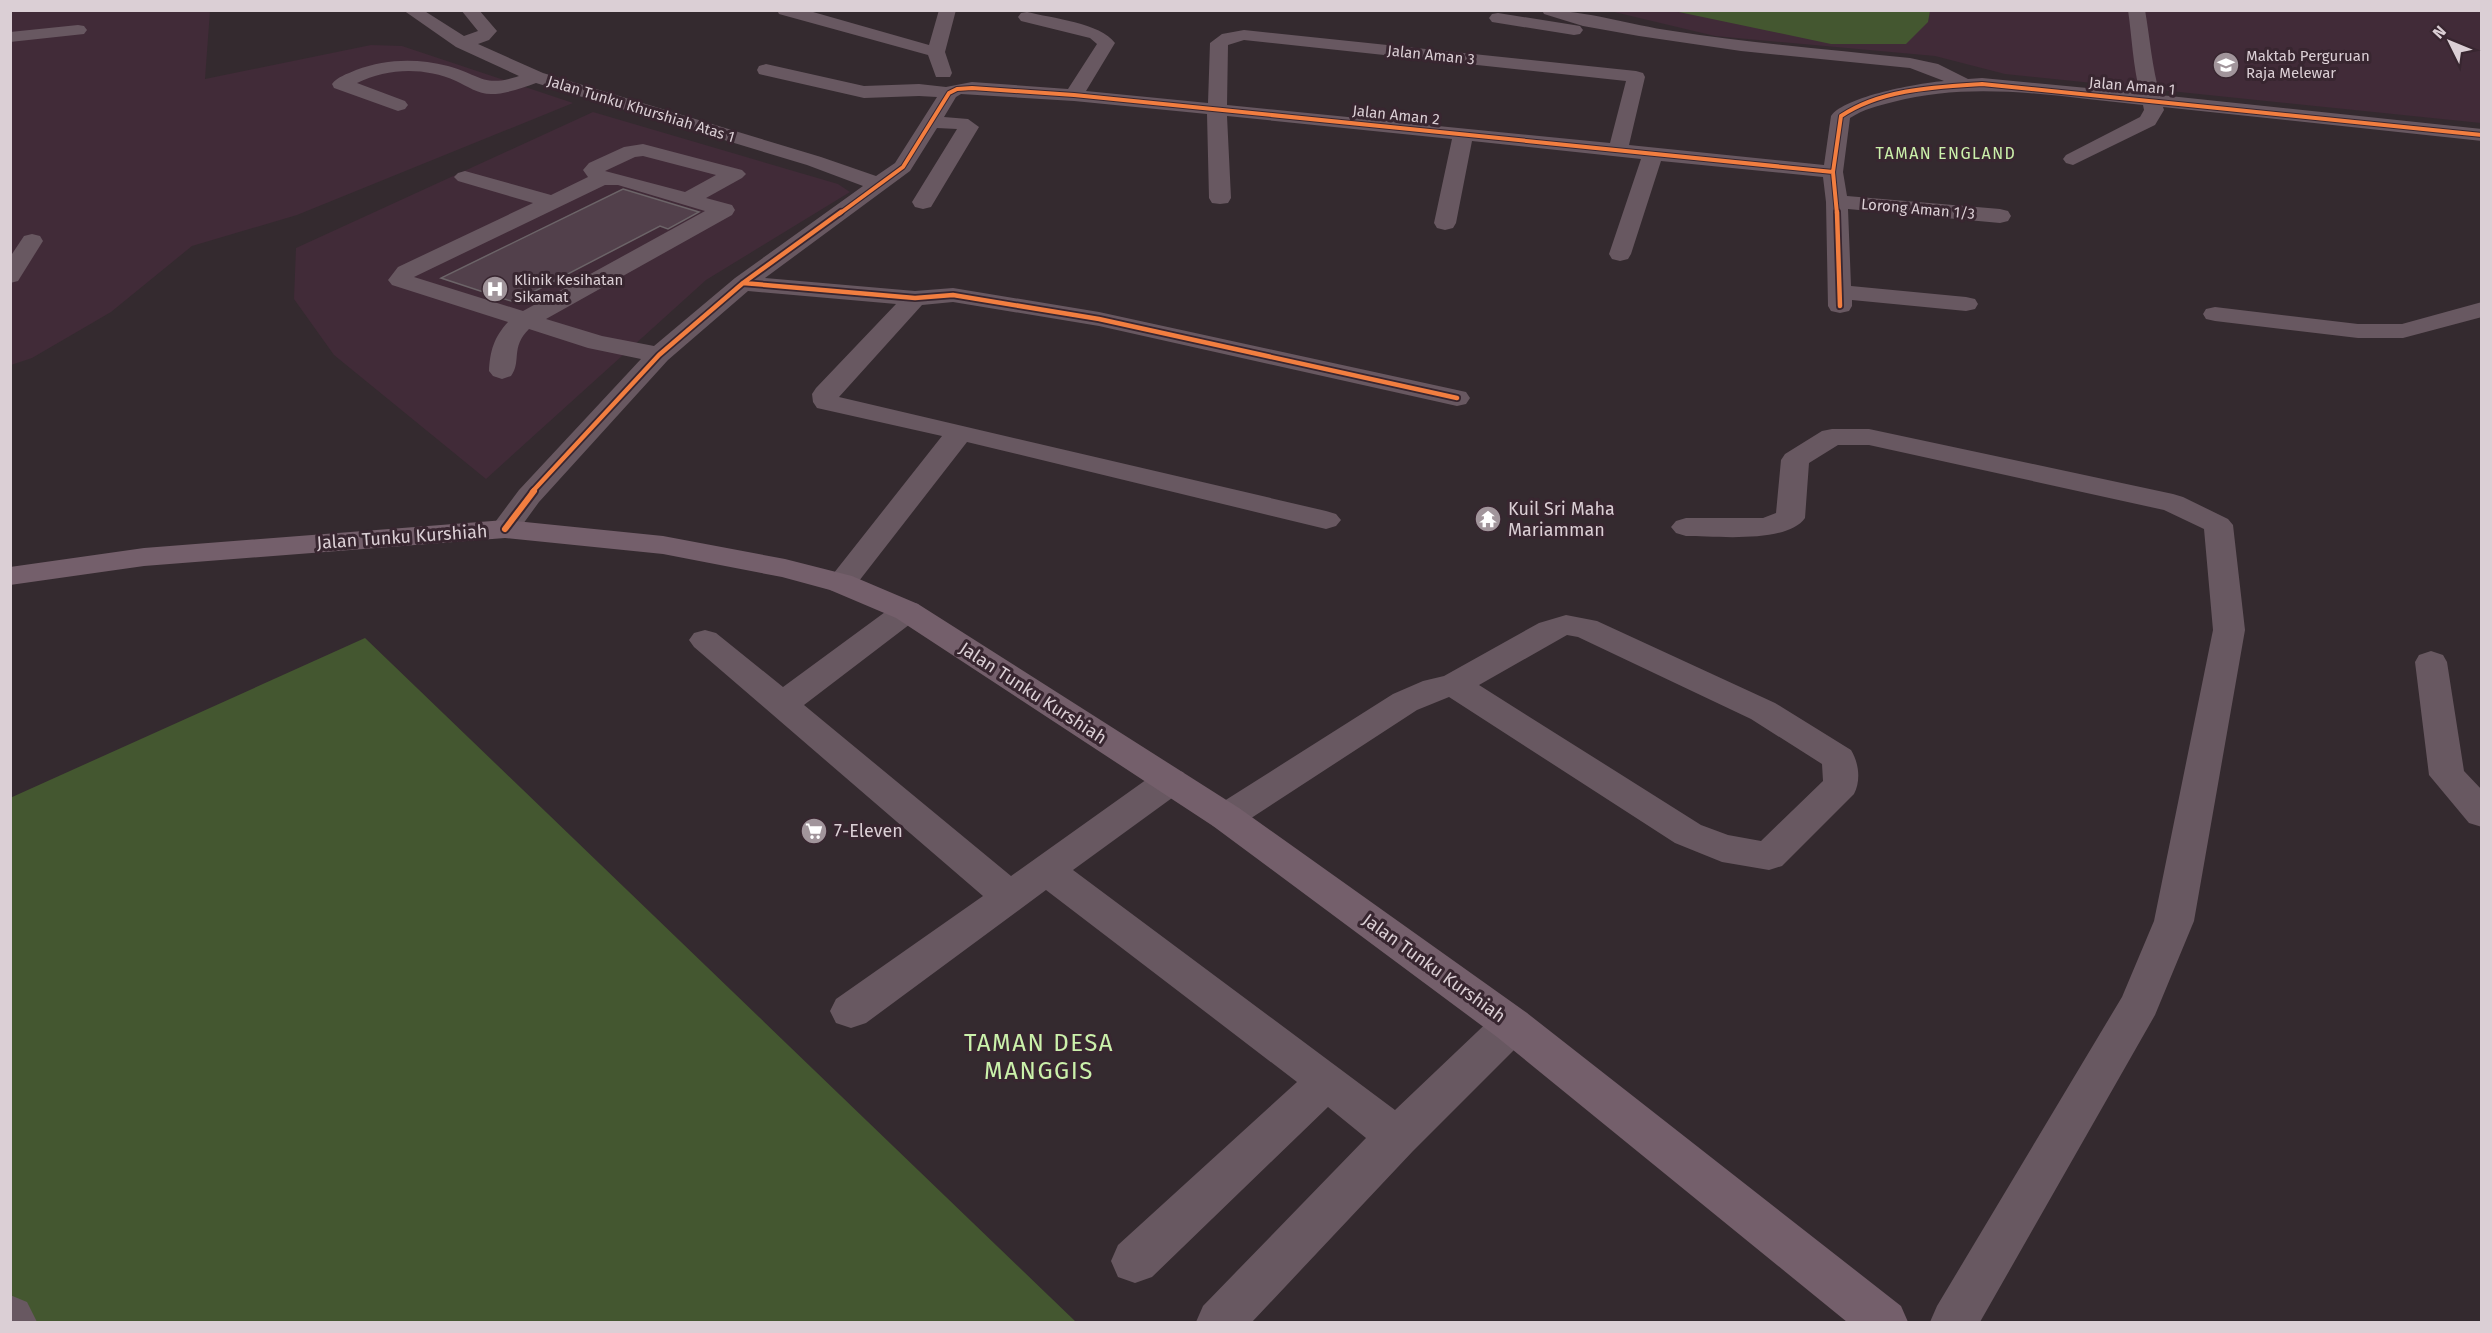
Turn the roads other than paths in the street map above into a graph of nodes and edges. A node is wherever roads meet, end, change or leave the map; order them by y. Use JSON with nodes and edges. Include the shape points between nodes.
{"nodes":[{"id":1,"x":411,"y":10,"type":"edge"},
{"id":2,"x":469,"y":10,"type":"edge"},
{"id":3,"x":785,"y":10,"type":"edge"},
{"id":4,"x":948,"y":10,"type":"edge"},
{"id":5,"x":1516,"y":10,"type":"edge"},
{"id":6,"x":1550,"y":10,"type":"edge"},
{"id":7,"x":2136,"y":10,"type":"edge"},
{"id":8,"x":1027,"y":17,"type":"dead end"},
{"id":9,"x":1600,"y":24,"type":"junction"},
{"id":10,"x":78,"y":30,"type":"dead end"},
{"id":11,"x":10,"y":37,"type":"edge"},
{"id":12,"x":462,"y":43,"type":"junction"},
{"id":13,"x":936,"y":52,"type":"junction"},
{"id":14,"x":766,"y":70,"type":"dead end"},
{"id":15,"x":536,"y":77,"type":"junction"},
{"id":16,"x":1970,"y":85,"type":"junction"},
{"id":17,"x":953,"y":91,"type":"junction"},
{"id":18,"x":1074,"y":95,"type":"junction"},
{"id":19,"x":2151,"y":100,"type":"junction"},
{"id":20,"x":398,"y":105,"type":"dead end"},
{"id":21,"x":1217,"y":110,"type":"junction"},
{"id":22,"x":930,"y":122,"type":"junction"},
{"id":23,"x":1463,"y":134,"type":"junction"},
{"id":24,"x":2481,"y":135,"type":"edge"},
{"id":25,"x":1618,"y":150,"type":"junction"},
{"id":26,"x":1652,"y":155,"type":"junction"},
{"id":27,"x":2073,"y":159,"type":"dead end"},
{"id":28,"x":1833,"y":172,"type":"junction"},
{"id":29,"x":465,"y":177,"type":"dead end"},
{"id":30,"x":601,"y":179,"type":"junction"},
{"id":31,"x":880,"y":185,"type":"junction"},
{"id":32,"x":1220,"y":198,"type":"dead end"},
{"id":33,"x":688,"y":199,"type":"junction"},
{"id":34,"x":552,"y":202,"type":"junction"},
{"id":35,"x":923,"y":202,"type":"dead end"},
{"id":36,"x":1837,"y":202,"type":"junction"},
{"id":37,"x":2000,"y":216,"type":"dead end"},
{"id":38,"x":1444,"y":223,"type":"dead end"},
{"id":39,"x":32,"y":241,"type":"dead end"},
{"id":40,"x":1620,"y":254,"type":"dead end"},
{"id":41,"x":10,"y":276,"type":"edge"},
{"id":42,"x":743,"y":283,"type":"junction"},
{"id":43,"x":915,"y":298,"type":"junction"},
{"id":44,"x":1966,"y":304,"type":"dead end"},
{"id":45,"x":2481,"y":309,"type":"edge"},
{"id":46,"x":2215,"y":314,"type":"dead end"},
{"id":47,"x":525,"y":320,"type":"junction"},
{"id":48,"x":659,"y":355,"type":"junction"},
{"id":49,"x":502,"y":371,"type":"dead end"},
{"id":50,"x":1457,"y":398,"type":"dead end"},
{"id":51,"x":960,"y":432,"type":"junction"},
{"id":52,"x":1326,"y":520,"type":"dead end"},
{"id":53,"x":1686,"y":527,"type":"dead end"},
{"id":54,"x":505,"y":529,"type":"junction"},
{"id":55,"x":10,"y":576,"type":"edge"},
{"id":56,"x":841,"y":583,"type":"junction"},
{"id":57,"x":907,"y":611,"type":"junction"},
{"id":58,"x":705,"y":640,"type":"dead end"},
{"id":59,"x":2431,"y":662,"type":"dead end"},
{"id":60,"x":1455,"y":685,"type":"junction"},
{"id":61,"x":783,"y":704,"type":"junction"},
{"id":62,"x":1170,"y":781,"type":"junction"},
{"id":63,"x":2481,"y":813,"type":"edge"},
{"id":64,"x":1226,"y":818,"type":"junction"},
{"id":65,"x":1046,"y":870,"type":"junction"},
{"id":66,"x":1009,"y":896,"type":"junction"},
{"id":67,"x":851,"y":1011,"type":"dead end"},
{"id":68,"x":1512,"y":1024,"type":"junction"},
{"id":69,"x":1327,"y":1081,"type":"junction"},
{"id":70,"x":1397,"y":1137,"type":"junction"},
{"id":71,"x":1135,"y":1261,"type":"dead end"},
{"id":72,"x":10,"y":1318,"type":"edge"},
{"id":73,"x":13,"y":1323,"type":"edge"},
{"id":74,"x":1220,"y":1323,"type":"edge"},
{"id":75,"x":1884,"y":1323,"type":"edge"},
{"id":76,"x":1954,"y":1323,"type":"edge"}],
"edges":[{"from":1,"to":12,"type":"street","name":"Jalan Tunku Khurshiah Atas 1"},
{"from":2,"to":12,"type":"street","via":[[488,32]]},
{"from":3,"to":13,"type":"street"},
{"from":4,"to":13,"type":"street"},
{"from":5,"to":9,"type":"street","via":[[1498,18],[1585,32]]},
{"from":6,"to":9,"type":"street"},
{"from":7,"to":19,"type":"street"},
{"from":8,"to":18,"type":"street","via":[[1096,34],[1106,43]]},
{"from":9,"to":16,"type":"street","via":[[1735,46],[1910,63]]},
{"from":10,"to":11,"type":"street"},
{"from":12,"to":15,"type":"street","name":"Jalan Tunku Khurshiah Atas 1"},
{"from":13,"to":17,"type":"street"},
{"from":14,"to":17,"type":"street","name":"Jalan Aman 2","via":[[864,92]]},
{"from":15,"to":20,"type":"street","via":[[488,88],[419,64],[400,64],[341,84]]},
{"from":15,"to":31,"type":"street","name":"Jalan Tunku Khurshiah Atas 1","via":[[814,161]]},
{"from":16,"to":19,"type":"street","name":"Jalan Aman 1"},
{"from":16,"to":28,"type":"street","name":"Jalan Aman 1","via":[[1924,88],[1856,106],[1841,116]]},
{"from":17,"to":18,"type":"street","name":"Jalan Aman 2","via":[[972,88]]},
{"from":17,"to":22,"type":"street"},
{"from":18,"to":21,"type":"street","name":"Jalan Aman 2"},
{"from":19,"to":24,"type":"street","name":"Jalan Aman 1"},
{"from":19,"to":27,"type":"street","via":[[2154,110],[2148,121]]},
{"from":21,"to":23,"type":"street","name":"Jalan Aman 2"},
{"from":21,"to":25,"type":"street","name":"Jalan Aman 3","via":[[1219,43],[1244,35],[1636,76]]},
{"from":21,"to":32,"type":"street"},
{"from":22,"to":31,"type":"street","via":[[903,167]]},
{"from":22,"to":35,"type":"street","via":[[969,127]]},
{"from":23,"to":25,"type":"street","name":"Jalan Aman 2"},
{"from":23,"to":38,"type":"street"},
{"from":25,"to":26,"type":"street","name":"Jalan Aman 2"},
{"from":26,"to":28,"type":"street","name":"Jalan Aman 2"},
{"from":26,"to":40,"type":"street"},
{"from":28,"to":36,"type":"street","name":"Jalan Aman 1"},
{"from":29,"to":34,"type":"street"},
{"from":30,"to":33,"type":"street","via":[[619,179]]},
{"from":30,"to":33,"type":"street","via":[[593,170],[596,166],[637,150],[735,174]]},
{"from":30,"to":34,"type":"street"},
{"from":31,"to":42,"type":"street"},
{"from":33,"to":47,"type":"street","via":[[724,210]]},
{"from":34,"to":47,"type":"street","via":[[400,276],[404,282]]},
{"from":36,"to":37,"type":"street","name":"Lorong Aman 1/3"},
{"from":36,"to":44,"type":"street","name":"Jalan Aman 1","via":[[1839,299]]},
{"from":39,"to":41,"type":"street"},
{"from":42,"to":43,"type":"street"},
{"from":42,"to":48,"type":"street"},
{"from":43,"to":50,"type":"street","via":[[953,294],[1099,319]]},
{"from":43,"to":51,"type":"street","via":[[825,394],[826,402]]},
{"from":45,"to":46,"type":"street","via":[[2403,331],[2358,331]]},
{"from":47,"to":48,"type":"street","via":[[597,343]]},
{"from":47,"to":49,"type":"street","via":[[511,332],[502,349]]},
{"from":48,"to":54,"type":"street","via":[[529,496]]},
{"from":51,"to":52,"type":"street"},
{"from":51,"to":56,"type":"street"},
{"from":53,"to":76,"type":"street","via":[[1767,527],[1790,518],[1795,460],[1832,437],[1860,437],[1962,456],[2174,502],[2218,525],[2229,630],[2174,921],[2140,1003]]},
{"from":54,"to":55,"type":"main road","name":"Jalan Tunku Kurshiah","via":[[144,556]]},
{"from":54,"to":56,"type":"main road","name":"Jalan Tunku Kurshiah","via":[[663,545]]},
{"from":56,"to":57,"type":"main road","name":"Jalan Tunku Kurshiah"},
{"from":57,"to":61,"type":"street"},
{"from":57,"to":62,"type":"main road","name":"Jalan Tunku Kurshiah"},
{"from":58,"to":61,"type":"street"},
{"from":59,"to":63,"type":"street","via":[[2447,774]]},
{"from":60,"to":60,"type":"street","via":[[1550,630],[1566,625],[1586,628],[1763,711],[1839,759],[1841,785],[1769,856],[1722,848],[1688,834]]},
{"from":60,"to":64,"type":"street","via":[[1405,702]]},
{"from":61,"to":66,"type":"street"},
{"from":62,"to":64,"type":"main road","name":"Jalan Tunku Kurshiah"},
{"from":62,"to":65,"type":"street"},
{"from":64,"to":68,"type":"main road","name":"Jalan Tunku Kurshiah"},
{"from":65,"to":66,"type":"street"},
{"from":65,"to":69,"type":"street"},
{"from":66,"to":67,"type":"street"},
{"from":68,"to":70,"type":"street"},
{"from":68,"to":75,"type":"main road","name":"Jalan Tunku Kurshiah"},
{"from":69,"to":70,"type":"street"},
{"from":69,"to":71,"type":"street"},
{"from":70,"to":74,"type":"street"},
{"from":72,"to":73,"type":"street"}]}
